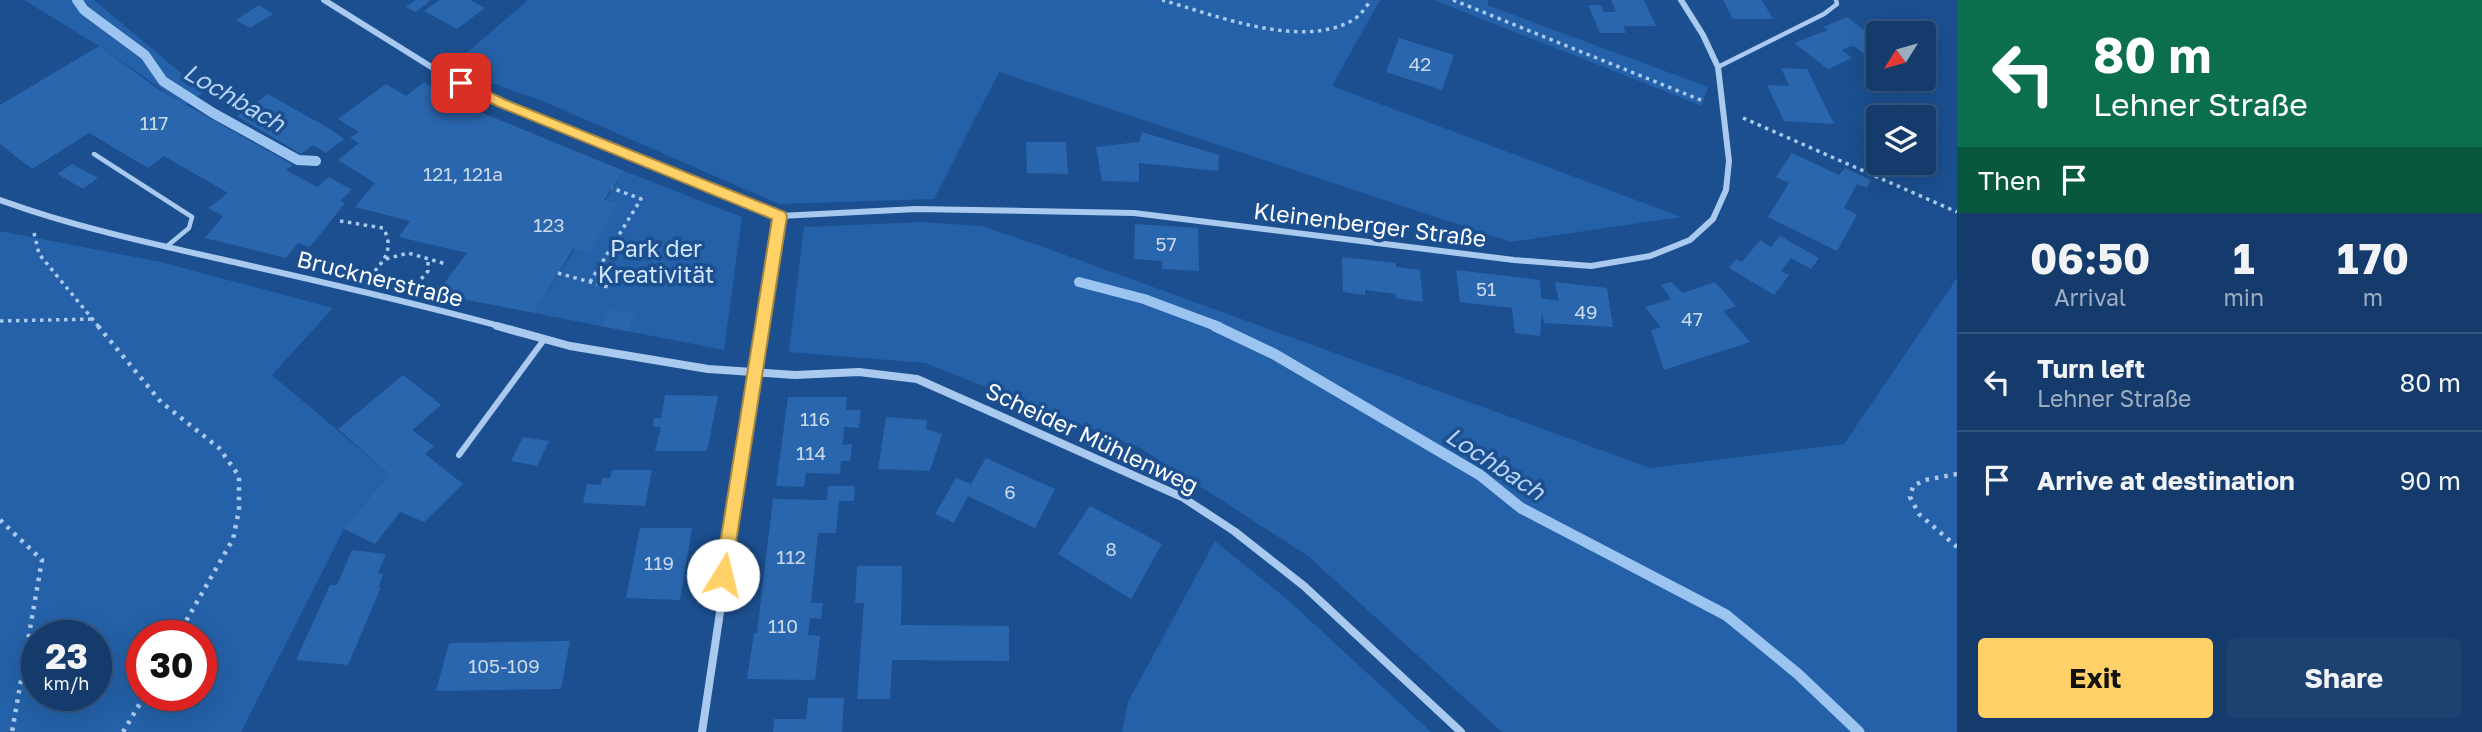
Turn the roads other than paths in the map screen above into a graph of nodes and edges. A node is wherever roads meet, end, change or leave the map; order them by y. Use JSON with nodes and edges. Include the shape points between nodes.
{"nodes":[{"id":1,"x":324,"y":0,"type":"edge"},
{"id":2,"x":1681,"y":0,"type":"edge"},
{"id":3,"x":1836,"y":0,"type":"edge"},
{"id":4,"x":1718,"y":67,"type":"junction"},
{"id":5,"x":94,"y":154,"type":"dead end"},
{"id":6,"x":0,"y":200,"type":"edge"},
{"id":7,"x":780,"y":216,"type":"junction"},
{"id":8,"x":166,"y":247,"type":"junction"},
{"id":9,"x":543,"y":341,"type":"junction"},
{"id":10,"x":755,"y":373,"type":"junction"},
{"id":11,"x":459,"y":455,"type":"dead end"},
{"id":12,"x":702,"y":732,"type":"edge"},
{"id":13,"x":1461,"y":732,"type":"edge"}],
"edges":[{"from":1,"to":7,"type":"street","via":[[441,73],[502,103]]},
{"from":2,"to":4,"type":"street","name":"Kleinenberger Straße"},
{"from":3,"to":4,"type":"lane","via":[[1824,14]]},
{"from":4,"to":7,"type":"street","name":"Kleinenberger Straße","via":[[1729,161],[1726,190],[1713,219],[1690,240],[1620,262],[1591,266],[1514,260],[1135,213],[915,209]]},
{"from":5,"to":8,"type":"lane","via":[[192,217],[189,228]]},
{"from":6,"to":8,"type":"street","name":"Brucknerstraße"},
{"from":7,"to":10,"type":"street"},
{"from":8,"to":9,"type":"street","name":"Brucknerstraße","via":[[405,300]]},
{"from":9,"to":10,"type":"street","name":"Brucknerstraße"},
{"from":9,"to":11,"type":"lane"},
{"from":10,"to":12,"type":"street"},
{"from":10,"to":13,"type":"street","name":"Scheider Mühlenweg","via":[[859,372],[917,379],[1182,497],[1304,586]]}]}
